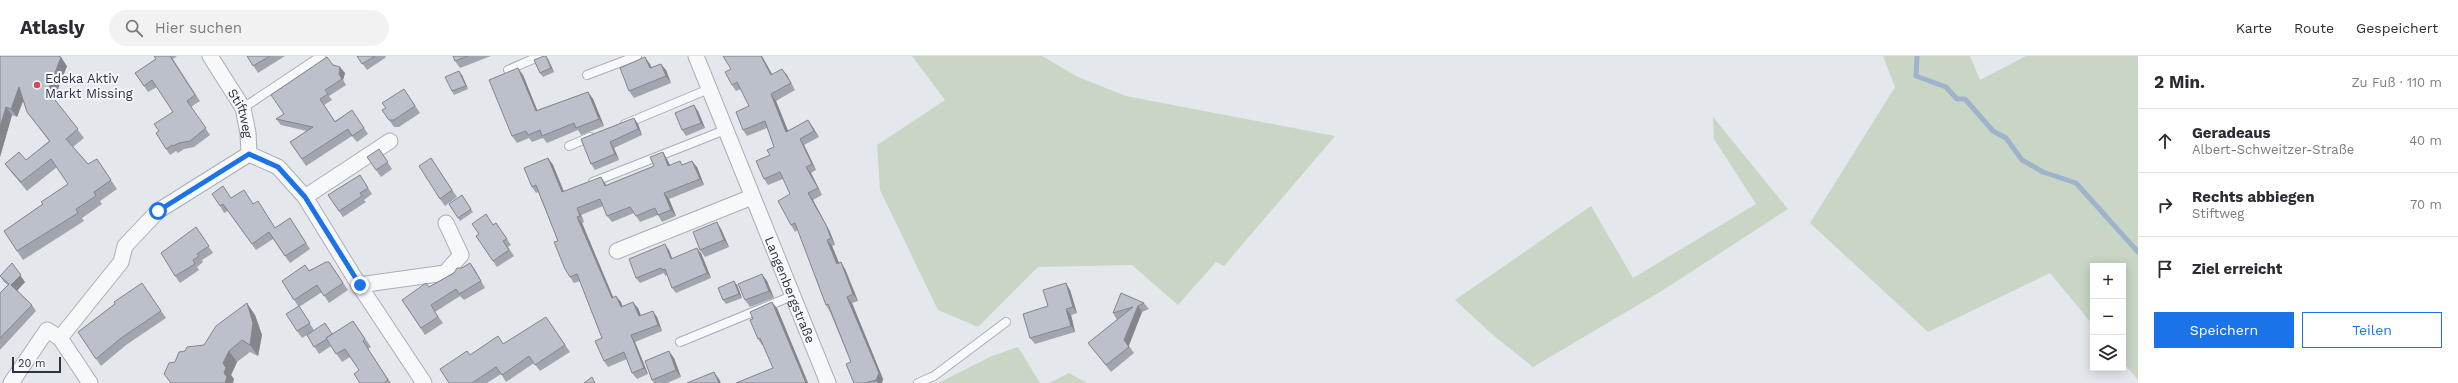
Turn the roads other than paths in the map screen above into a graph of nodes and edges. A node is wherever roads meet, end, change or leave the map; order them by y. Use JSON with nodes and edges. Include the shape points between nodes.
{"nodes":[{"id":1,"x":210,"y":56,"type":"edge"},
{"id":2,"x":321,"y":56,"type":"edge"},
{"id":3,"x":540,"y":56,"type":"edge"},
{"id":4,"x":637,"y":56,"type":"edge"},
{"id":5,"x":696,"y":56,"type":"edge"},
{"id":6,"x":508,"y":70,"type":"edge"},
{"id":7,"x":587,"y":75,"type":"dead end"},
{"id":8,"x":709,"y":89,"type":"junction"},
{"id":9,"x":243,"y":108,"type":"junction"},
{"id":10,"x":620,"y":126,"type":"edge"},
{"id":11,"x":725,"y":130,"type":"junction"},
{"id":12,"x":598,"y":134,"type":"edge"},
{"id":13,"x":390,"y":140,"type":"dead end"},
{"id":14,"x":568,"y":146,"type":"dead end"},
{"id":15,"x":249,"y":154,"type":"junction"},
{"id":16,"x":582,"y":186,"type":"edge"},
{"id":17,"x":305,"y":197,"type":"junction"},
{"id":18,"x":752,"y":197,"type":"junction"},
{"id":19,"x":446,"y":223,"type":"dead end"},
{"id":20,"x":617,"y":251,"type":"dead end"},
{"id":21,"x":360,"y":285,"type":"junction"},
{"id":22,"x":792,"y":296,"type":"junction"},
{"id":23,"x":1006,"y":322,"type":"dead end"},
{"id":24,"x":60,"y":338,"type":"junction"},
{"id":25,"x":680,"y":342,"type":"dead end"},
{"id":26,"x":11,"y":383,"type":"edge"},
{"id":27,"x":90,"y":383,"type":"edge"},
{"id":28,"x":424,"y":383,"type":"edge"},
{"id":29,"x":828,"y":383,"type":"edge"},
{"id":30,"x":918,"y":383,"type":"edge"}],
"edges":[{"from":1,"to":9,"type":"street","name":"Stiftweg"},
{"from":2,"to":9,"type":"lane"},
{"from":3,"to":6,"type":"lane"},
{"from":4,"to":7,"type":"lane"},
{"from":5,"to":8,"type":"street","name":"Langenbergstraße"},
{"from":8,"to":10,"type":"lane"},
{"from":8,"to":11,"type":"street","name":"Langenbergstraße"},
{"from":9,"to":15,"type":"street","name":"Stiftweg"},
{"from":11,"to":16,"type":"lane"},
{"from":11,"to":18,"type":"street","name":"Langenbergstraße"},
{"from":12,"to":14,"type":"lane"},
{"from":13,"to":17,"type":"street"},
{"from":15,"to":17,"type":"street","name":"Stiftweg","via":[[278,167]]},
{"from":15,"to":24,"type":"street","via":[[158,211],[125,246],[121,262]]},
{"from":17,"to":21,"type":"street","name":"Stiftweg"},
{"from":18,"to":20,"type":"street"},
{"from":18,"to":22,"type":"street","name":"Langenbergstraße"},
{"from":19,"to":21,"type":"street","via":[[461,255],[445,273]]},
{"from":21,"to":28,"type":"street","name":"Stiftweg"},
{"from":22,"to":25,"type":"lane"},
{"from":22,"to":29,"type":"street","name":"Langenbergstraße"},
{"from":23,"to":30,"type":"lane","via":[[934,376]]},
{"from":24,"to":26,"type":"street","via":[[47,330]]},
{"from":24,"to":27,"type":"street"}]}
